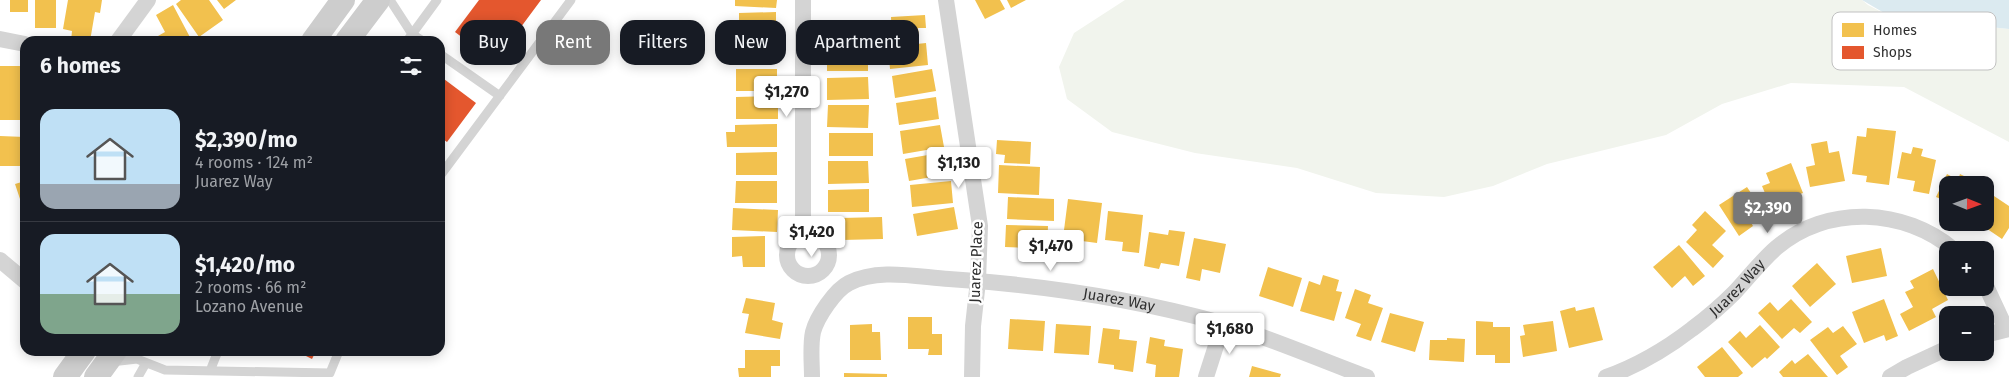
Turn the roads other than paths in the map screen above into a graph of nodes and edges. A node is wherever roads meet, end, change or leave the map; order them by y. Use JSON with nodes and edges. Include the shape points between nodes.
{"nodes":[{"id":1,"x":148,"y":0,"type":"edge"},
{"id":2,"x":343,"y":0,"type":"edge"},
{"id":3,"x":378,"y":0,"type":"edge"},
{"id":4,"x":390,"y":0,"type":"edge"},
{"id":5,"x":437,"y":0,"type":"edge"},
{"id":6,"x":571,"y":0,"type":"edge"},
{"id":7,"x":803,"y":0,"type":"edge"},
{"id":8,"x":946,"y":0,"type":"edge"},
{"id":9,"x":122,"y":36,"type":"edge"},
{"id":10,"x":316,"y":36,"type":"edge"},
{"id":11,"x":351,"y":36,"type":"edge"},
{"id":12,"x":408,"y":36,"type":"edge"},
{"id":13,"x":410,"y":36,"type":"edge"},
{"id":14,"x":0,"y":39,"type":"edge"},
{"id":15,"x":20,"y":43,"type":"edge"},
{"id":16,"x":445,"y":58,"type":"edge"},
{"id":17,"x":500,"y":96,"type":"junction"},
{"id":18,"x":445,"y":169,"type":"edge"},
{"id":19,"x":803,"y":235,"type":"dead end"},
{"id":20,"x":1943,"y":241,"type":"edge"},
{"id":21,"x":0,"y":260,"type":"edge"},
{"id":22,"x":20,"y":277,"type":"edge"},
{"id":23,"x":978,"y":280,"type":"junction"},
{"id":24,"x":1991,"y":296,"type":"edge"},
{"id":25,"x":1223,"y":324,"type":"junction"},
{"id":26,"x":2008,"y":329,"type":"edge"},
{"id":27,"x":1994,"y":332,"type":"edge"},
{"id":28,"x":1939,"y":352,"type":"edge"},
{"id":29,"x":80,"y":356,"type":"edge"},
{"id":30,"x":216,"y":356,"type":"edge"},
{"id":31,"x":337,"y":356,"type":"edge"},
{"id":32,"x":103,"y":360,"type":"edge"},
{"id":33,"x":146,"y":363,"type":"junction"},
{"id":34,"x":210,"y":371,"type":"junction"},
{"id":35,"x":65,"y":377,"type":"edge"},
{"id":36,"x":138,"y":377,"type":"edge"},
{"id":37,"x":812,"y":377,"type":"edge"},
{"id":38,"x":972,"y":377,"type":"edge"},
{"id":39,"x":1206,"y":377,"type":"edge"},
{"id":40,"x":1367,"y":377,"type":"edge"},
{"id":41,"x":1606,"y":377,"type":"edge"},
{"id":42,"x":1890,"y":377,"type":"edge"}],
"edges":[{"from":1,"to":9,"type":"street"},
{"from":2,"to":10,"type":"main road"},
{"from":3,"to":11,"type":"main road"},
{"from":4,"to":12,"type":"lane"},
{"from":5,"to":13,"type":"lane"},
{"from":6,"to":17,"type":"lane"},
{"from":7,"to":19,"type":"street"},
{"from":8,"to":23,"type":"street","name":"Juarez Place","via":[[980,226]]},
{"from":14,"to":15,"type":"street"},
{"from":16,"to":17,"type":"lane"},
{"from":17,"to":18,"type":"lane"},
{"from":20,"to":41,"type":"street","name":"Juarez Way","via":[[1909,224],[1882,217],[1827,221],[1778,246],[1734,293],[1692,329],[1650,358]]},
{"from":21,"to":22,"type":"street"},
{"from":23,"to":25,"type":"street","name":"Juarez Way","via":[[1094,294],[1153,305]]},
{"from":23,"to":37,"type":"street","name":"Juarez Way","via":[[871,275],[847,284],[827,306],[814,332]]},
{"from":23,"to":38,"type":"street","name":"Juarez Place"},
{"from":24,"to":26,"type":"street"},
{"from":25,"to":39,"type":"street"},
{"from":25,"to":40,"type":"street","name":"Juarez Way"},
{"from":26,"to":27,"type":"street"},
{"from":28,"to":42,"type":"street"},
{"from":29,"to":35,"type":"main road"},
{"from":30,"to":34,"type":"lane"},
{"from":31,"to":34,"type":"lane","via":[[330,373]]},
{"from":32,"to":33,"type":"lane","via":[[136,359]]},
{"from":33,"to":34,"type":"lane","via":[[165,370]]},
{"from":33,"to":36,"type":"lane"}]}
